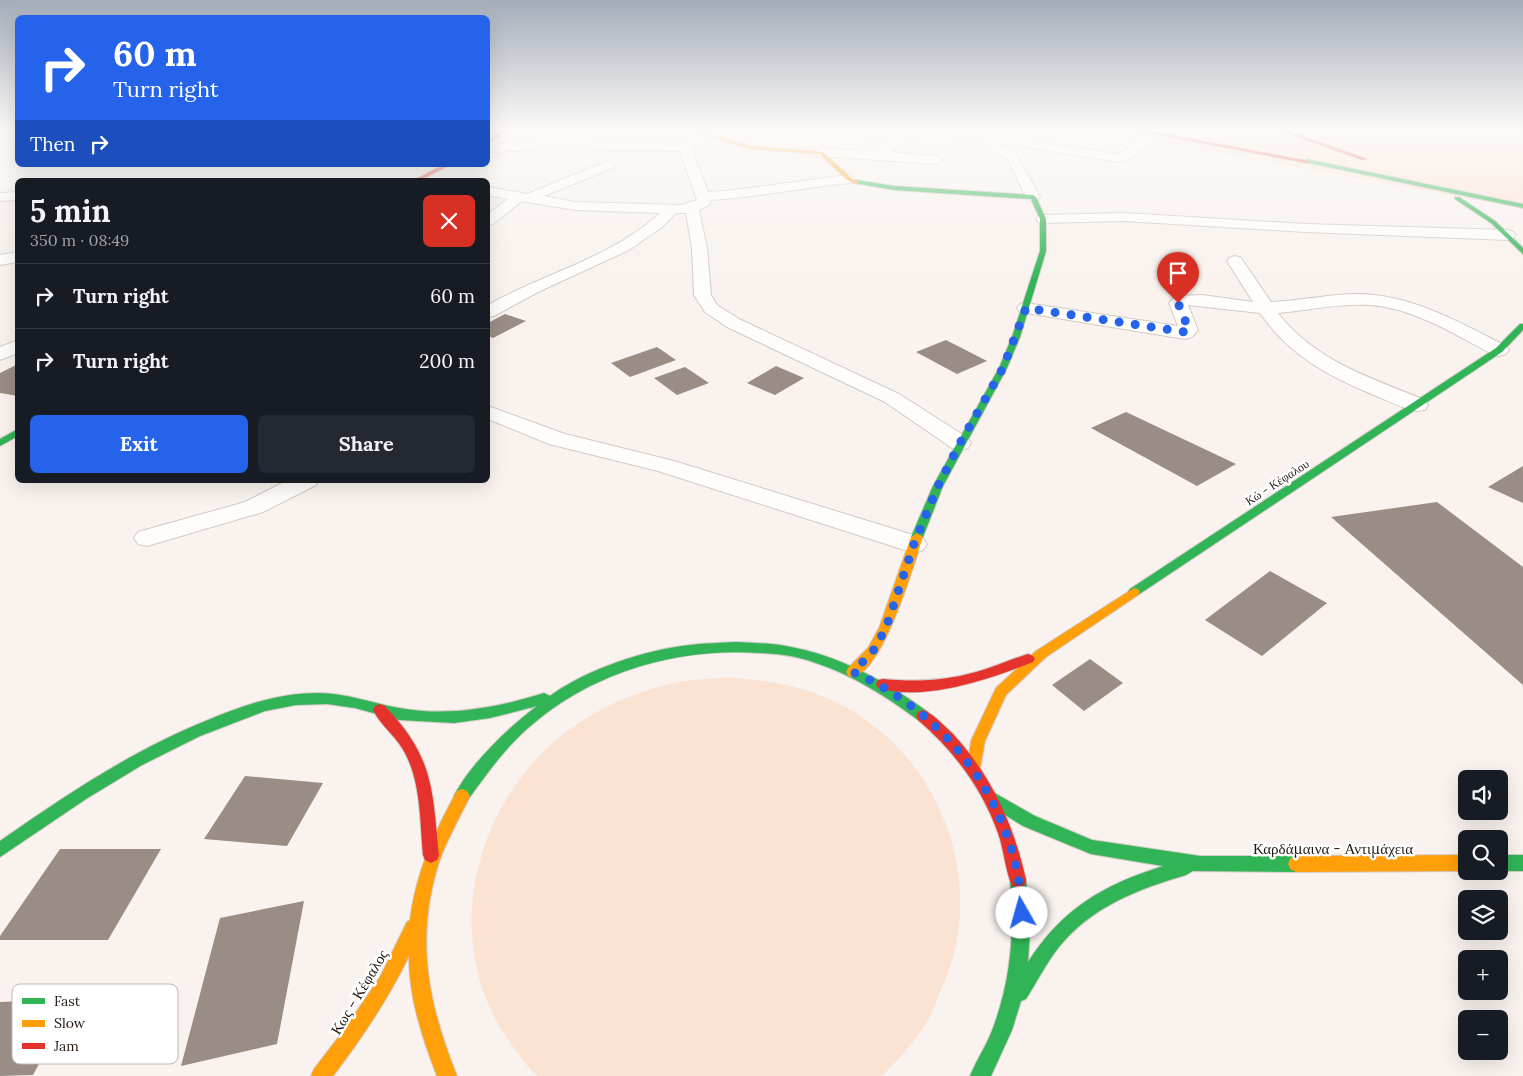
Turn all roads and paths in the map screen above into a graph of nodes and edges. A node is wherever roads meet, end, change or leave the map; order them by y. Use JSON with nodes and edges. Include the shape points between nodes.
{"nodes":[{"id":1,"x":566,"y":181,"type":"edge"},
{"id":2,"x":693,"y":181,"type":"edge"},
{"id":3,"x":829,"y":181,"type":"edge"},
{"id":4,"x":855,"y":181,"type":"edge"},
{"id":5,"x":1025,"y":181,"type":"edge"},
{"id":6,"x":1400,"y":181,"type":"edge"},
{"id":7,"x":1421,"y":181,"type":"edge"},
{"id":8,"x":1442,"y":190,"type":"junction"},
{"id":9,"x":490,"y":191,"type":"edge"},
{"id":10,"x":15,"y":196,"type":"edge"},
{"id":11,"x":0,"y":197,"type":"edge"},
{"id":12,"x":1033,"y":197,"type":"junction"},
{"id":13,"x":523,"y":198,"type":"junction"},
{"id":14,"x":697,"y":202,"type":"junction"},
{"id":15,"x":1523,"y":206,"type":"edge"},
{"id":16,"x":672,"y":209,"type":"junction"},
{"id":17,"x":1043,"y":219,"type":"junction"},
{"id":18,"x":490,"y":220,"type":"edge"},
{"id":19,"x":1508,"y":235,"type":"junction"},
{"id":20,"x":1523,"y":252,"type":"edge"},
{"id":21,"x":1235,"y":261,"type":"dead end"},
{"id":22,"x":1026,"y":308,"type":"junction"},
{"id":23,"x":1266,"y":308,"type":"junction"},
{"id":24,"x":490,"y":311,"type":"edge"},
{"id":25,"x":1523,"y":326,"type":"edge"},
{"id":26,"x":15,"y":347,"type":"edge"},
{"id":27,"x":1499,"y":350,"type":"junction"},
{"id":28,"x":0,"y":354,"type":"edge"},
{"id":29,"x":1417,"y":405,"type":"junction"},
{"id":30,"x":490,"y":413,"type":"edge"},
{"id":31,"x":15,"y":434,"type":"edge"},
{"id":32,"x":0,"y":443,"type":"edge"},
{"id":33,"x":960,"y":443,"type":"junction"},
{"id":34,"x":301,"y":483,"type":"edge"},
{"id":35,"x":147,"y":538,"type":"dead end"},
{"id":36,"x":914,"y":544,"type":"junction"},
{"id":37,"x":1041,"y":654,"type":"junction"},
{"id":38,"x":853,"y":672,"type":"junction"},
{"id":39,"x":581,"y":683,"type":"junction"},
{"id":40,"x":877,"y":683,"type":"junction"},
{"id":41,"x":380,"y":710,"type":"junction"},
{"id":42,"x":974,"y":770,"type":"junction"},
{"id":43,"x":991,"y":798,"type":"junction"},
{"id":44,"x":0,"y":850,"type":"edge"},
{"id":45,"x":431,"y":857,"type":"junction"},
{"id":46,"x":1458,"y":862,"type":"edge"},
{"id":47,"x":1508,"y":863,"type":"edge"},
{"id":48,"x":1523,"y":863,"type":"edge"},
{"id":49,"x":1200,"y":864,"type":"junction"},
{"id":50,"x":417,"y":920,"type":"junction"},
{"id":51,"x":1012,"y":1002,"type":"junction"},
{"id":52,"x":321,"y":1076,"type":"edge"},
{"id":53,"x":447,"y":1076,"type":"edge"},
{"id":54,"x":980,"y":1076,"type":"edge"}],
"edges":[{"from":1,"to":13,"type":"street"},
{"from":2,"to":14,"type":"street"},
{"from":3,"to":14,"type":"street"},
{"from":4,"to":12,"type":"main road","via":[[894,188]]},
{"from":5,"to":12,"type":"street"},
{"from":6,"to":8,"type":"main road"},
{"from":7,"to":8,"type":"main road"},
{"from":8,"to":15,"type":"main road"},
{"from":8,"to":19,"type":"main road"},
{"from":9,"to":13,"type":"street"},
{"from":10,"to":11,"type":"street"},
{"from":12,"to":17,"type":"main road"},
{"from":13,"to":16,"type":"street","via":[[575,206]]},
{"from":13,"to":18,"type":"street"},
{"from":14,"to":16,"type":"street"},
{"from":14,"to":33,"type":"street","via":[[700,291],[709,309],[733,324],[892,398]]},
{"from":16,"to":24,"type":"street","via":[[644,236],[621,249]]},
{"from":17,"to":19,"type":"street","via":[[1124,217],[1296,228]]},
{"from":17,"to":22,"type":"main road","via":[[1043,251]]},
{"from":19,"to":20,"type":"main road"},
{"from":21,"to":23,"type":"street"},
{"from":22,"to":23,"type":"street","via":[[1185,332],[1189,330],[1178,303],[1181,300]]},
{"from":22,"to":33,"type":"main road","via":[[1003,368]]},
{"from":23,"to":27,"type":"street","via":[[1344,300],[1390,302],[1440,321]]},
{"from":23,"to":29,"type":"street","via":[[1293,342],[1326,365]]},
{"from":25,"to":27,"type":"main road","name":"Κώ - Κέφαλου"},
{"from":26,"to":28,"type":"street"},
{"from":27,"to":29,"type":"main road","name":"Κώ - Κέφαλου"},
{"from":29,"to":37,"type":"main road","name":"Κώ - Κέφαλου"},
{"from":30,"to":36,"type":"street","via":[[557,439],[666,466]]},
{"from":31,"to":32,"type":"main road"},
{"from":33,"to":36,"type":"main road"},
{"from":34,"to":35,"type":"street","via":[[254,507]]},
{"from":36,"to":38,"type":"main road","via":[[886,628],[873,651]]},
{"from":37,"to":40,"type":"main road","name":"Κώ - Κέφαλου","via":[[990,674],[936,688]]},
{"from":37,"to":42,"type":"main road","name":"Κώ - Κέφαλου","via":[[1001,692],[978,742]]},
{"from":38,"to":39,"type":"main road","via":[[786,651],[761,647],[709,647],[640,659]]},
{"from":38,"to":40,"type":"main road"},
{"from":39,"to":41,"type":"main road","via":[[524,706],[474,716],[451,718]]},
{"from":39,"to":45,"type":"main road","via":[[528,718],[482,765],[457,801]]},
{"from":40,"to":42,"type":"main road","via":[[929,720]]},
{"from":41,"to":44,"type":"main road","via":[[340,700],[304,699],[208,724],[118,769]]},
{"from":41,"to":45,"type":"main road","via":[[414,754],[420,773]]},
{"from":42,"to":43,"type":"main road"},
{"from":43,"to":49,"type":"main road","name":"Καρδάμαινα - Αντιμάχεια","via":[[1029,822],[1091,847]]},
{"from":43,"to":51,"type":"main road","via":[[1006,833],[1017,872],[1022,913],[1021,957]]},
{"from":45,"to":50,"type":"main road"},
{"from":46,"to":49,"type":"main road","name":"Καρδάμαινα - Αντιμάχεια"},
{"from":47,"to":48,"type":"main road"},
{"from":49,"to":51,"type":"main road","name":"Καρδάμαινα - Αντιμάχεια","via":[[1150,876],[1093,903],[1059,934]]},
{"from":50,"to":52,"type":"main road","name":"Κως - Κέφαλος","via":[[386,983]]},
{"from":50,"to":53,"type":"main road","via":[[418,989],[425,1024]]},
{"from":51,"to":54,"type":"main road"}]}
